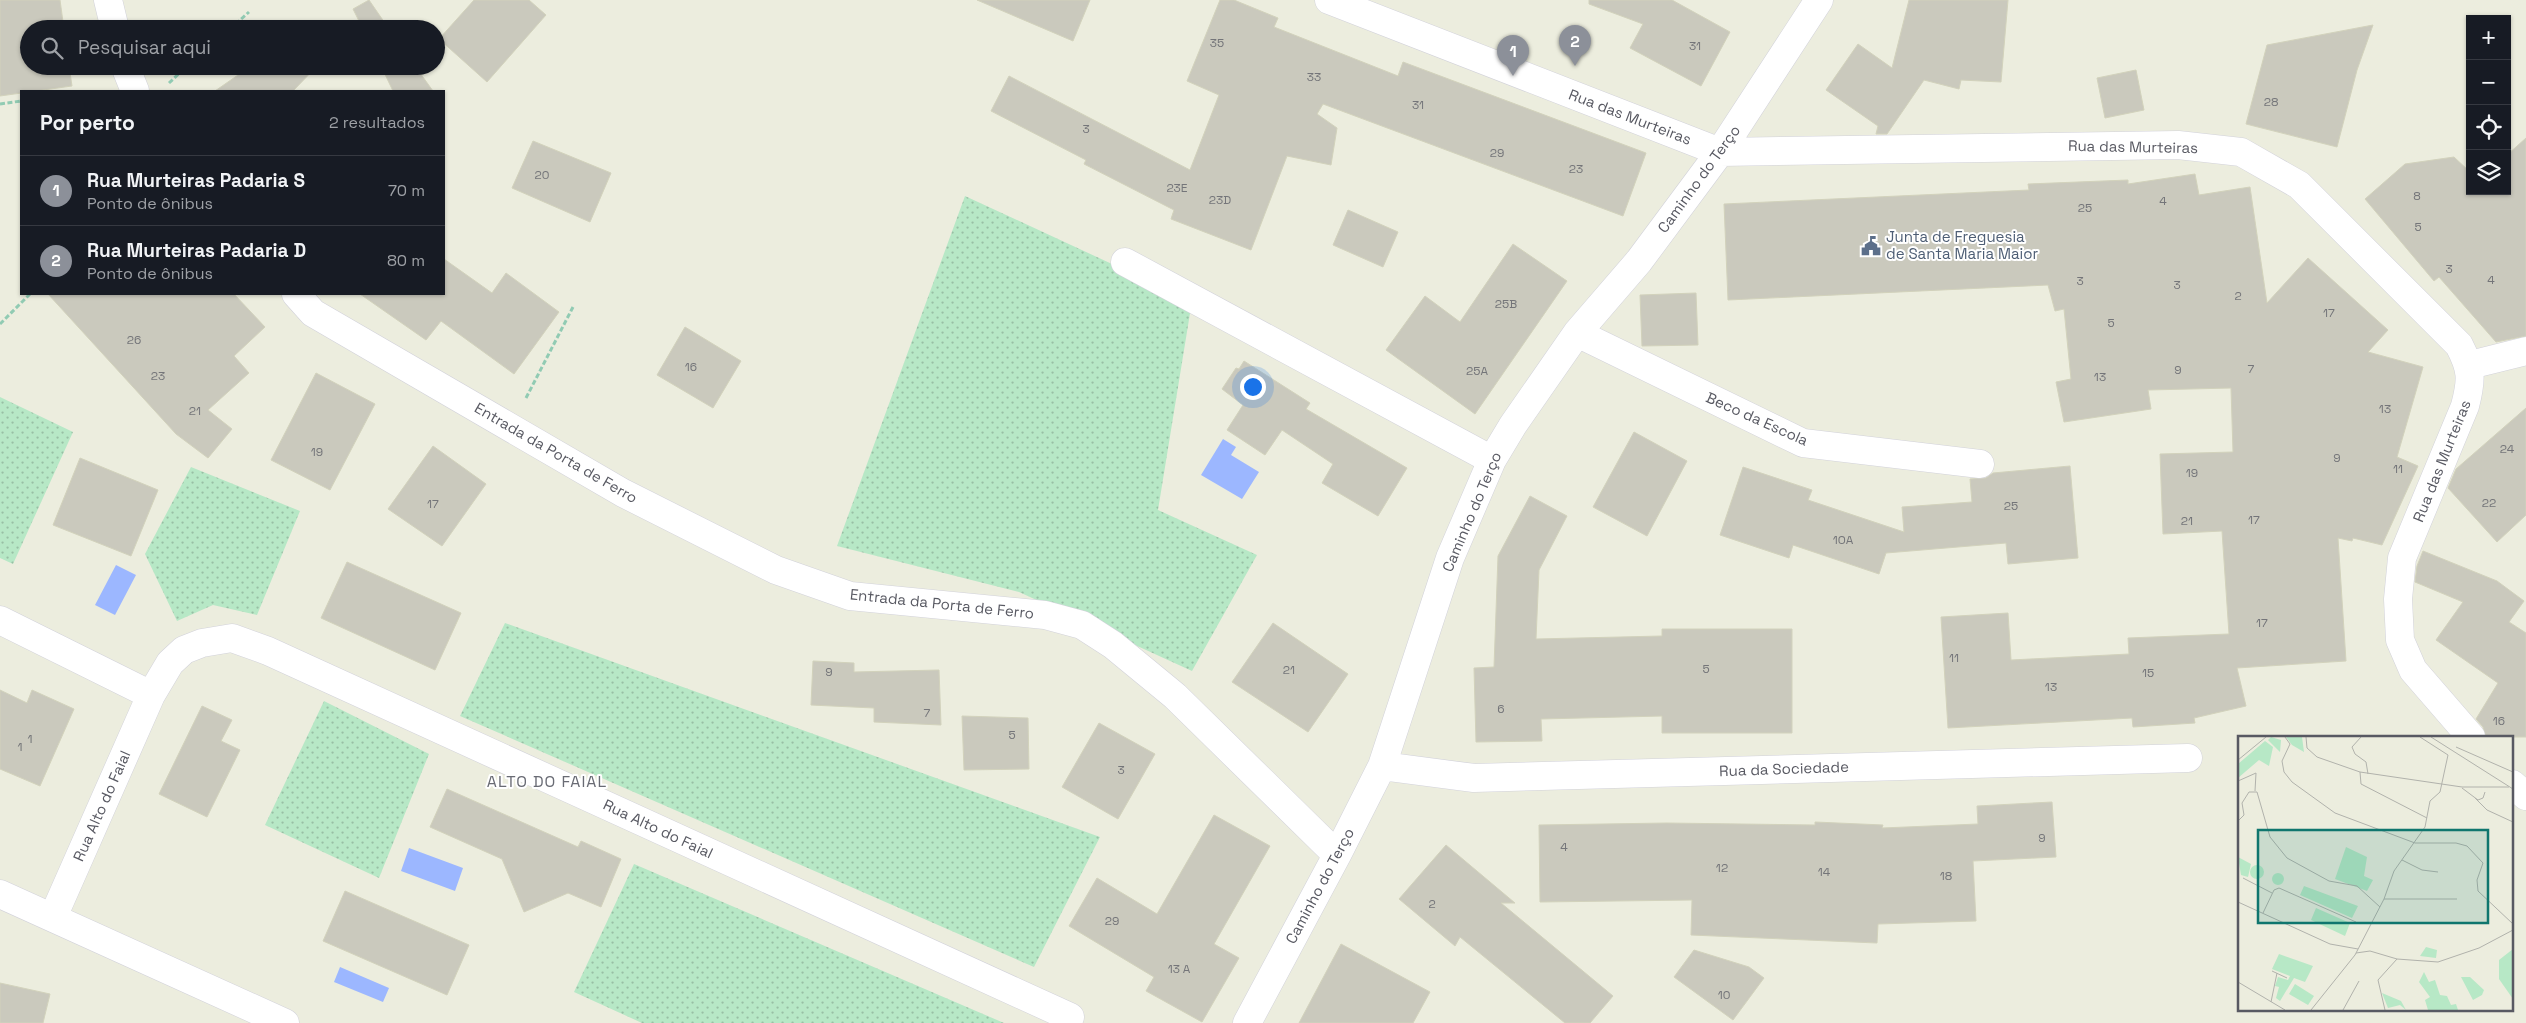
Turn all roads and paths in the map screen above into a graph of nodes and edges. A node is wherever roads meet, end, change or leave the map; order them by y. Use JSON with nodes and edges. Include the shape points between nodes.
{"nodes":[{"id":1,"x":108,"y":0,"type":"edge"},
{"id":2,"x":1329,"y":0,"type":"edge"},
{"id":3,"x":1819,"y":0,"type":"edge"},
{"id":4,"x":249,"y":12,"type":"dead end"},
{"id":5,"x":113,"y":20,"type":"edge"},
{"id":6,"x":240,"y":20,"type":"edge"},
{"id":7,"x":129,"y":75,"type":"edge"},
{"id":8,"x":177,"y":75,"type":"edge"},
{"id":9,"x":166,"y":85,"type":"dead end"},
{"id":10,"x":135,"y":90,"type":"edge"},
{"id":11,"x":20,"y":101,"type":"edge"},
{"id":12,"x":0,"y":104,"type":"edge"},
{"id":13,"x":1720,"y":152,"type":"junction"},
{"id":14,"x":1125,"y":262,"type":"dead end"},
{"id":15,"x":29,"y":295,"type":"edge"},
{"id":16,"x":297,"y":295,"type":"edge"},
{"id":17,"x":573,"y":307,"type":"dead end"},
{"id":18,"x":0,"y":324,"type":"edge"},
{"id":19,"x":1577,"y":333,"type":"junction"},
{"id":20,"x":2526,"y":351,"type":"edge"},
{"id":21,"x":2470,"y":365,"type":"junction"},
{"id":22,"x":510,"y":427,"type":"junction"},
{"id":23,"x":1492,"y":460,"type":"junction"},
{"id":24,"x":1980,"y":464,"type":"dead end"},
{"id":25,"x":0,"y":620,"type":"edge"},
{"id":26,"x":151,"y":695,"type":"junction"},
{"id":27,"x":2470,"y":736,"type":"edge"},
{"id":28,"x":2188,"y":758,"type":"dead end"},
{"id":29,"x":1382,"y":766,"type":"junction"},
{"id":30,"x":2514,"y":786,"type":"edge"},
{"id":31,"x":2526,"y":796,"type":"edge"},
{"id":32,"x":1337,"y":855,"type":"junction"},
{"id":33,"x":0,"y":894,"type":"edge"},
{"id":34,"x":53,"y":917,"type":"junction"},
{"id":35,"x":1070,"y":1017,"type":"dead end"},
{"id":36,"x":285,"y":1023,"type":"edge"},
{"id":37,"x":1247,"y":1023,"type":"edge"}],
"edges":[{"from":1,"to":5,"type":"street"},
{"from":2,"to":13,"type":"street","name":"Rua das Murteiras"},
{"from":3,"to":13,"type":"street","name":"Caminho do Terço"},
{"from":4,"to":6,"type":"path"},
{"from":7,"to":10,"type":"street"},
{"from":8,"to":9,"type":"path"},
{"from":11,"to":12,"type":"path"},
{"from":13,"to":19,"type":"street","name":"Caminho do Terço","via":[[1639,261]]},
{"from":13,"to":21,"type":"street","name":"Rua das Murteiras","via":[[2178,145],[2241,152],[2299,186],[2459,345]]},
{"from":14,"to":23,"type":"street"},
{"from":15,"to":18,"type":"path"},
{"from":16,"to":22,"type":"street","name":"Entrada da Porta de Ferro","via":[[313,313]]},
{"from":17,"to":22,"type":"path"},
{"from":19,"to":23,"type":"street","name":"Caminho do Terço"},
{"from":19,"to":24,"type":"street","name":"Beco da Escola","via":[[1803,443]]},
{"from":20,"to":21,"type":"street"},
{"from":21,"to":27,"type":"street","name":"Rua das Murteiras","via":[[2471,384],[2465,406],[2402,558],[2398,599],[2400,640],[2413,670]]},
{"from":22,"to":32,"type":"street","name":"Entrada da Porta de Ferro","via":[[623,493],[776,570],[850,596],[1045,615],[1082,625],[1113,645],[1175,696]]},
{"from":23,"to":29,"type":"street","name":"Caminho do Terço","via":[[1450,558]]},
{"from":25,"to":26,"type":"street"},
{"from":26,"to":34,"type":"street","name":"Rua Alto do Faial"},
{"from":26,"to":35,"type":"street","name":"Rua Alto do Faial","via":[[170,663],[184,650],[232,638],[268,651]]},
{"from":28,"to":29,"type":"street","name":"Rua da Sociedade","via":[[1474,778]]},
{"from":29,"to":32,"type":"street","name":"Caminho do Terço"},
{"from":30,"to":31,"type":"street"},
{"from":32,"to":37,"type":"street","name":"Caminho do Terço"},
{"from":33,"to":34,"type":"street"},
{"from":34,"to":36,"type":"street"}]}
